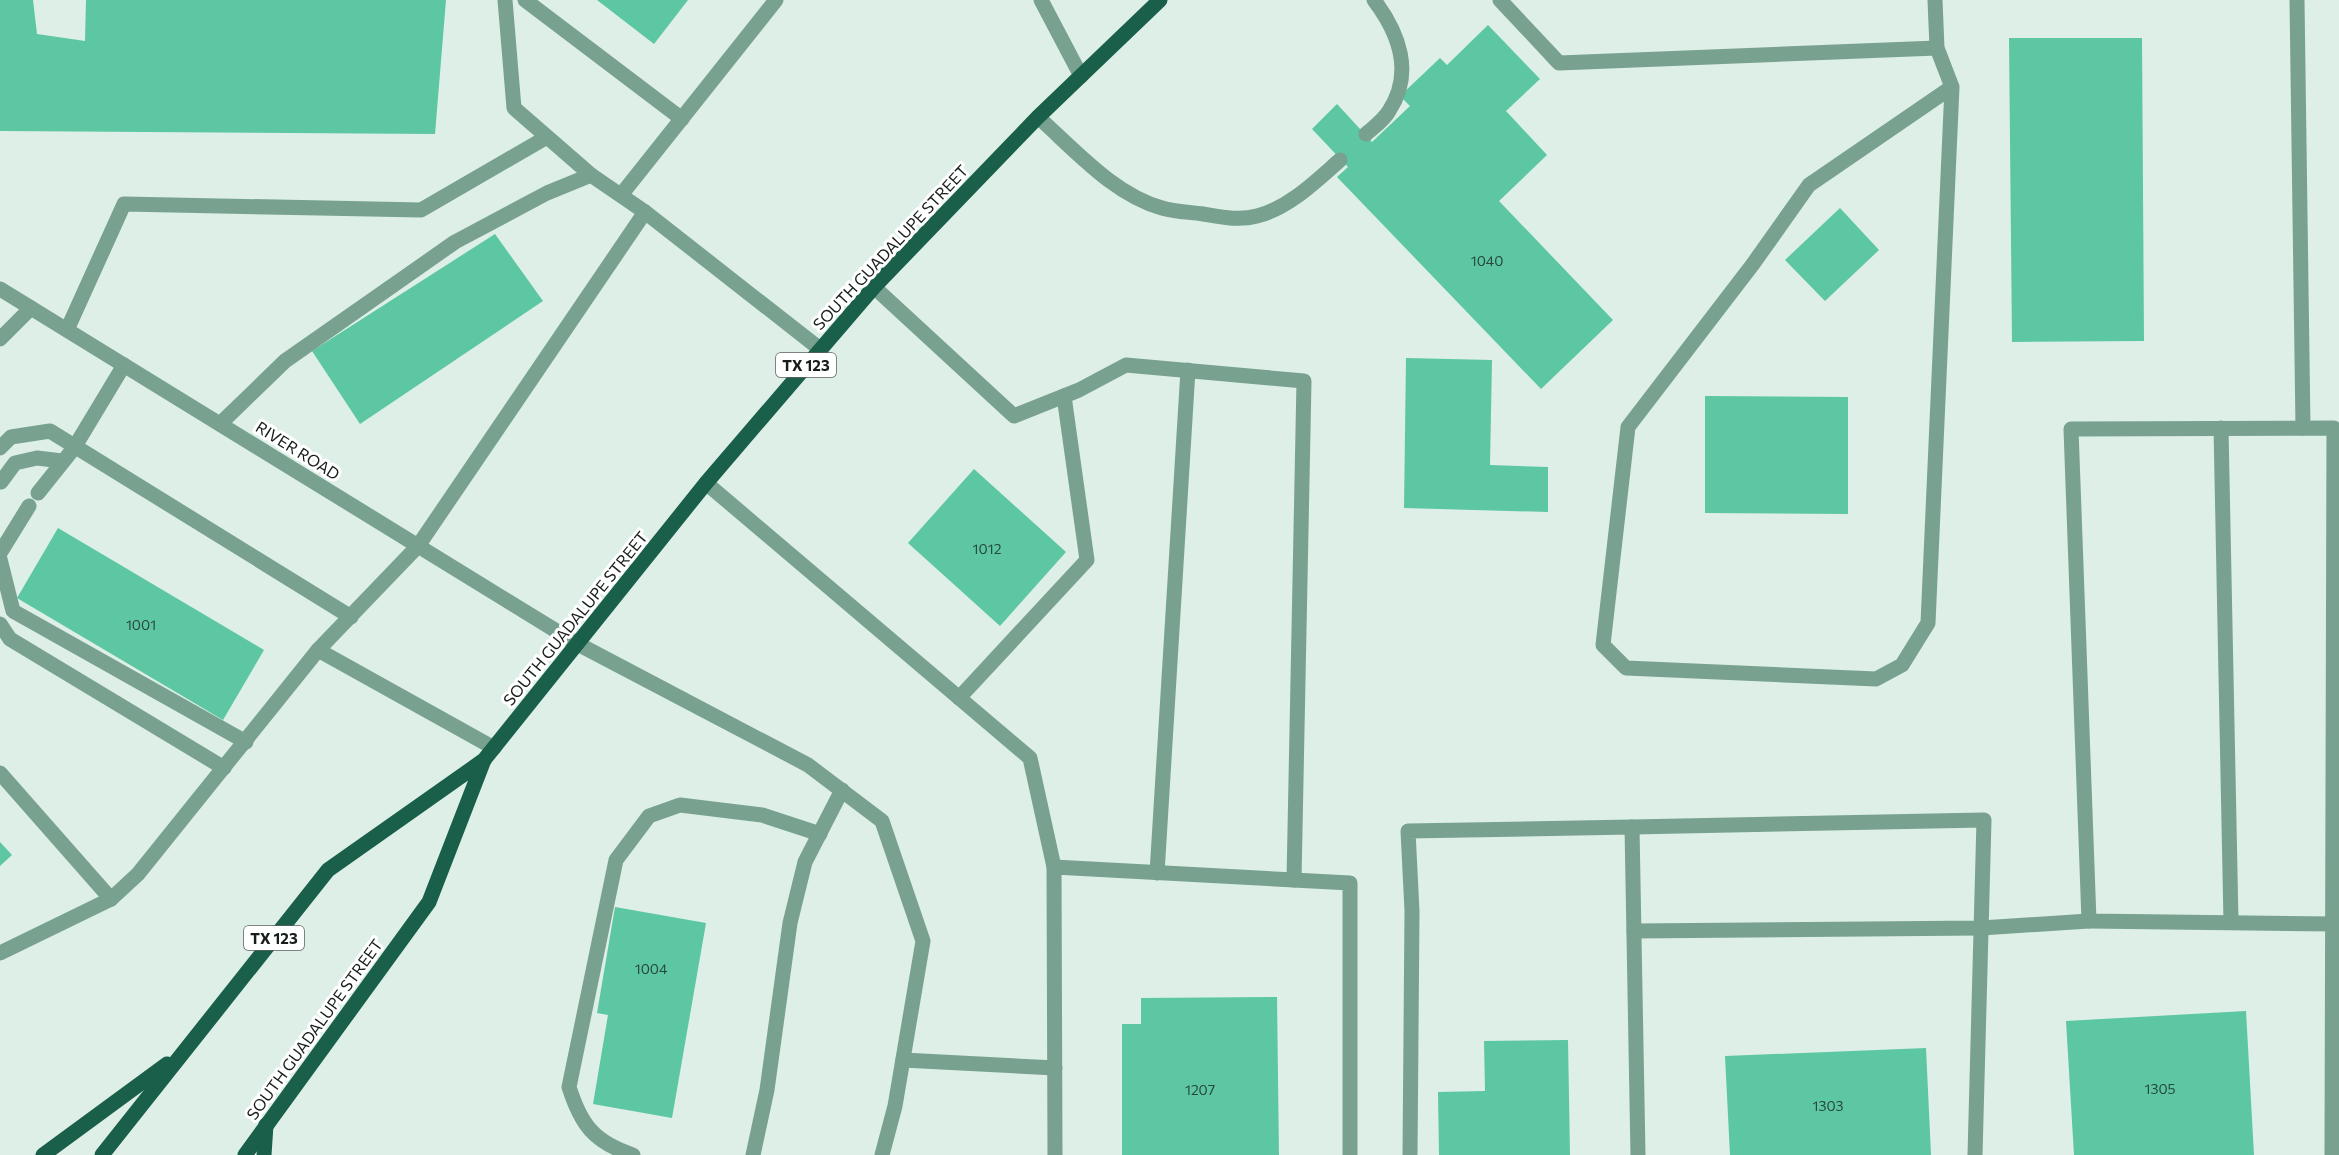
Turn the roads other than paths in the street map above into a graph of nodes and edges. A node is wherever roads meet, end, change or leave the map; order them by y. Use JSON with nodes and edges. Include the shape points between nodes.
{"nodes":[{"id":1,"x":505,"y":0,"type":"edge"},
{"id":2,"x":525,"y":0,"type":"edge"},
{"id":3,"x":776,"y":0,"type":"edge"},
{"id":4,"x":1041,"y":0,"type":"edge"},
{"id":5,"x":1160,"y":0,"type":"edge"},
{"id":6,"x":1374,"y":0,"type":"edge"},
{"id":7,"x":1500,"y":0,"type":"edge"},
{"id":8,"x":1935,"y":0,"type":"edge"},
{"id":9,"x":2297,"y":0,"type":"edge"},
{"id":10,"x":1937,"y":48,"type":"junction"},
{"id":11,"x":1081,"y":76,"type":"junction"},
{"id":12,"x":1952,"y":87,"type":"junction"},
{"id":13,"x":1038,"y":117,"type":"junction"},
{"id":14,"x":682,"y":119,"type":"junction"},
{"id":15,"x":1366,"y":134,"type":"dead end"},
{"id":16,"x":547,"y":137,"type":"junction"},
{"id":17,"x":1340,"y":160,"type":"dead end"},
{"id":18,"x":591,"y":175,"type":"junction"},
{"id":19,"x":621,"y":195,"type":"junction"},
{"id":20,"x":645,"y":212,"type":"junction"},
{"id":21,"x":874,"y":287,"type":"junction"},
{"id":22,"x":0,"y":289,"type":"edge"},
{"id":23,"x":31,"y":308,"type":"junction"},
{"id":24,"x":67,"y":330,"type":"junction"},
{"id":25,"x":0,"y":339,"type":"edge"},
{"id":26,"x":820,"y":349,"type":"junction"},
{"id":27,"x":124,"y":365,"type":"junction"},
{"id":28,"x":1188,"y":370,"type":"junction"},
{"id":29,"x":1064,"y":396,"type":"junction"},
{"id":30,"x":220,"y":424,"type":"junction"},
{"id":31,"x":2220,"y":428,"type":"junction"},
{"id":32,"x":2303,"y":428,"type":"junction"},
{"id":33,"x":0,"y":448,"type":"edge"},
{"id":34,"x":74,"y":448,"type":"junction"},
{"id":35,"x":62,"y":461,"type":"junction"},
{"id":36,"x":1,"y":482,"type":"edge"},
{"id":37,"x":706,"y":483,"type":"junction"},
{"id":38,"x":38,"y":493,"type":"dead end"},
{"id":39,"x":29,"y":506,"type":"dead end"},
{"id":40,"x":417,"y":546,"type":"junction"},
{"id":41,"x":0,"y":553,"type":"edge"},
{"id":42,"x":0,"y":559,"type":"edge"},
{"id":43,"x":351,"y":617,"type":"junction"},
{"id":44,"x":0,"y":624,"type":"edge"},
{"id":45,"x":576,"y":643,"type":"junction"},
{"id":46,"x":318,"y":650,"type":"junction"},
{"id":47,"x":959,"y":698,"type":"junction"},
{"id":48,"x":246,"y":742,"type":"junction"},
{"id":49,"x":489,"y":754,"type":"junction"},
{"id":50,"x":224,"y":768,"type":"junction"},
{"id":51,"x":0,"y":773,"type":"edge"},
{"id":52,"x":842,"y":790,"type":"junction"},
{"id":53,"x":1632,"y":827,"type":"junction"},
{"id":54,"x":819,"y":834,"type":"junction"},
{"id":55,"x":1054,"y":867,"type":"junction"},
{"id":56,"x":1157,"y":873,"type":"junction"},
{"id":57,"x":1294,"y":880,"type":"junction"},
{"id":58,"x":111,"y":899,"type":"junction"},
{"id":59,"x":2089,"y":921,"type":"junction"},
{"id":60,"x":2231,"y":922,"type":"junction"},
{"id":61,"x":2333,"y":924,"type":"junction"},
{"id":62,"x":1981,"y":928,"type":"junction"},
{"id":63,"x":1634,"y":931,"type":"junction"},
{"id":64,"x":0,"y":953,"type":"edge"},
{"id":65,"x":184,"y":1052,"type":"junction"},
{"id":66,"x":903,"y":1060,"type":"junction"},
{"id":67,"x":1055,"y":1068,"type":"junction"},
{"id":68,"x":266,"y":1124,"type":"junction"},
{"id":69,"x":43,"y":1155,"type":"edge"},
{"id":70,"x":102,"y":1155,"type":"edge"},
{"id":71,"x":245,"y":1155,"type":"edge"},
{"id":72,"x":264,"y":1155,"type":"edge"},
{"id":73,"x":633,"y":1155,"type":"edge"},
{"id":74,"x":753,"y":1155,"type":"edge"},
{"id":75,"x":882,"y":1155,"type":"edge"},
{"id":76,"x":1055,"y":1155,"type":"edge"},
{"id":77,"x":1350,"y":1155,"type":"edge"},
{"id":78,"x":1410,"y":1155,"type":"edge"},
{"id":79,"x":1638,"y":1155,"type":"edge"},
{"id":80,"x":1975,"y":1155,"type":"edge"},
{"id":81,"x":2332,"y":1155,"type":"edge"}],
"edges":[{"from":1,"to":16,"type":"street","via":[[514,108]]},
{"from":2,"to":14,"type":"street"},
{"from":3,"to":14,"type":"street"},
{"from":4,"to":11,"type":"street"},
{"from":5,"to":11,"type":"main road","name":"SOUTH GUADALUPE STREET","number":"TX 123"},
{"from":6,"to":15,"type":"street","via":[[1390,22],[1403,71],[1389,113]]},
{"from":7,"to":10,"type":"street","via":[[1559,63]]},
{"from":8,"to":10,"type":"street"},
{"from":9,"to":32,"type":"street"},
{"from":10,"to":12,"type":"street"},
{"from":11,"to":13,"type":"main road","name":"SOUTH GUADALUPE STREET","number":"TX 123"},
{"from":12,"to":12,"type":"street","via":[[1928,623],[1902,665],[1876,679],[1626,668],[1603,645],[1628,427],[1809,185]]},
{"from":13,"to":17,"type":"street","via":[[1114,184],[1163,209],[1239,219],[1258,216],[1303,192]]},
{"from":13,"to":21,"type":"main road","name":"SOUTH GUADALUPE STREET","number":"TX 123"},
{"from":14,"to":19,"type":"street"},
{"from":16,"to":18,"type":"street"},
{"from":16,"to":24,"type":"street","via":[[421,210],[124,204]]},
{"from":18,"to":19,"type":"street"},
{"from":18,"to":30,"type":"street","via":[[547,193],[456,242],[285,361]]},
{"from":19,"to":20,"type":"street"},
{"from":20,"to":26,"type":"street"},
{"from":20,"to":40,"type":"street"},
{"from":21,"to":26,"type":"main road","name":"SOUTH GUADALUPE STREET","number":"TX 123"},
{"from":21,"to":29,"type":"street","via":[[1014,416]]},
{"from":22,"to":23,"type":"street","name":"RIVER ROAD"},
{"from":23,"to":24,"type":"street","name":"RIVER ROAD"},
{"from":23,"to":25,"type":"street"},
{"from":24,"to":27,"type":"street","name":"RIVER ROAD"},
{"from":26,"to":37,"type":"main road","name":"SOUTH GUADALUPE STREET","number":"TX 123"},
{"from":27,"to":30,"type":"street","name":"RIVER ROAD"},
{"from":27,"to":34,"type":"street"},
{"from":28,"to":29,"type":"street","via":[[1126,364]]},
{"from":28,"to":56,"type":"street"},
{"from":28,"to":57,"type":"street","via":[[1304,381]]},
{"from":29,"to":47,"type":"street","via":[[1087,560]]},
{"from":30,"to":40,"type":"street","name":"RIVER ROAD"},
{"from":31,"to":32,"type":"street"},
{"from":31,"to":59,"type":"street","via":[[2071,429]]},
{"from":31,"to":60,"type":"street"},
{"from":32,"to":61,"type":"street","via":[[2334,428]]},
{"from":33,"to":34,"type":"street","via":[[11,437],[50,431]]},
{"from":34,"to":35,"type":"street"},
{"from":34,"to":43,"type":"street"},
{"from":35,"to":36,"type":"street","via":[[37,458],[15,464]]},
{"from":35,"to":38,"type":"street"},
{"from":37,"to":45,"type":"main road","name":"SOUTH GUADALUPE STREET","number":"TX 123"},
{"from":37,"to":47,"type":"street"},
{"from":39,"to":41,"type":"street"},
{"from":40,"to":43,"type":"street"},
{"from":40,"to":45,"type":"street","name":"RIVER ROAD"},
{"from":42,"to":48,"type":"street","via":[[13,611]]},
{"from":43,"to":46,"type":"street"},
{"from":44,"to":50,"type":"street","via":[[10,639]]},
{"from":45,"to":49,"type":"main road","name":"SOUTH GUADALUPE STREET","number":"TX 123"},
{"from":45,"to":52,"type":"street","name":"RIVER ROAD","via":[[808,765]]},
{"from":46,"to":48,"type":"street"},
{"from":46,"to":49,"type":"street"},
{"from":47,"to":55,"type":"street","via":[[1030,758]]},
{"from":48,"to":50,"type":"street"},
{"from":49,"to":65,"type":"main road","name":"SOUTH GUADALUPE STREET","number":"TX 123","via":[[328,870]]},
{"from":49,"to":68,"type":"main road","name":"SOUTH GUADALUPE STREET","number":"TX 123","via":[[429,902]]},
{"from":50,"to":58,"type":"street","via":[[138,874]]},
{"from":51,"to":58,"type":"street"},
{"from":52,"to":54,"type":"street"},
{"from":52,"to":66,"type":"street","name":"RIVER ROAD","via":[[882,821],[922,941]]},
{"from":53,"to":62,"type":"street","via":[[1984,820]]},
{"from":53,"to":63,"type":"street"},
{"from":53,"to":78,"type":"street","via":[[1408,831],[1412,911]]},
{"from":54,"to":73,"type":"street","via":[[762,815],[680,805],[650,816],[616,860],[569,1087],[579,1117],[609,1147]]},
{"from":54,"to":74,"type":"street","via":[[805,862],[790,923],[767,1090]]},
{"from":55,"to":56,"type":"street"},
{"from":55,"to":67,"type":"street"},
{"from":56,"to":57,"type":"street"},
{"from":57,"to":77,"type":"street","via":[[1350,883]]},
{"from":58,"to":64,"type":"street"},
{"from":59,"to":60,"type":"street"},
{"from":59,"to":62,"type":"street"},
{"from":60,"to":61,"type":"street"},
{"from":61,"to":81,"type":"street"},
{"from":62,"to":63,"type":"street"},
{"from":62,"to":80,"type":"street"},
{"from":63,"to":79,"type":"street"},
{"from":65,"to":69,"type":"main road"},
{"from":65,"to":70,"type":"main road","name":"SOUTH GUADALUPE STREET","number":"TX 123"},
{"from":66,"to":67,"type":"street"},
{"from":66,"to":75,"type":"street","name":"RIVER ROAD"},
{"from":67,"to":76,"type":"street"},
{"from":68,"to":71,"type":"main road","name":"SOUTH GUADALUPE STREET","number":"TX 123"},
{"from":68,"to":72,"type":"main road"}]}
